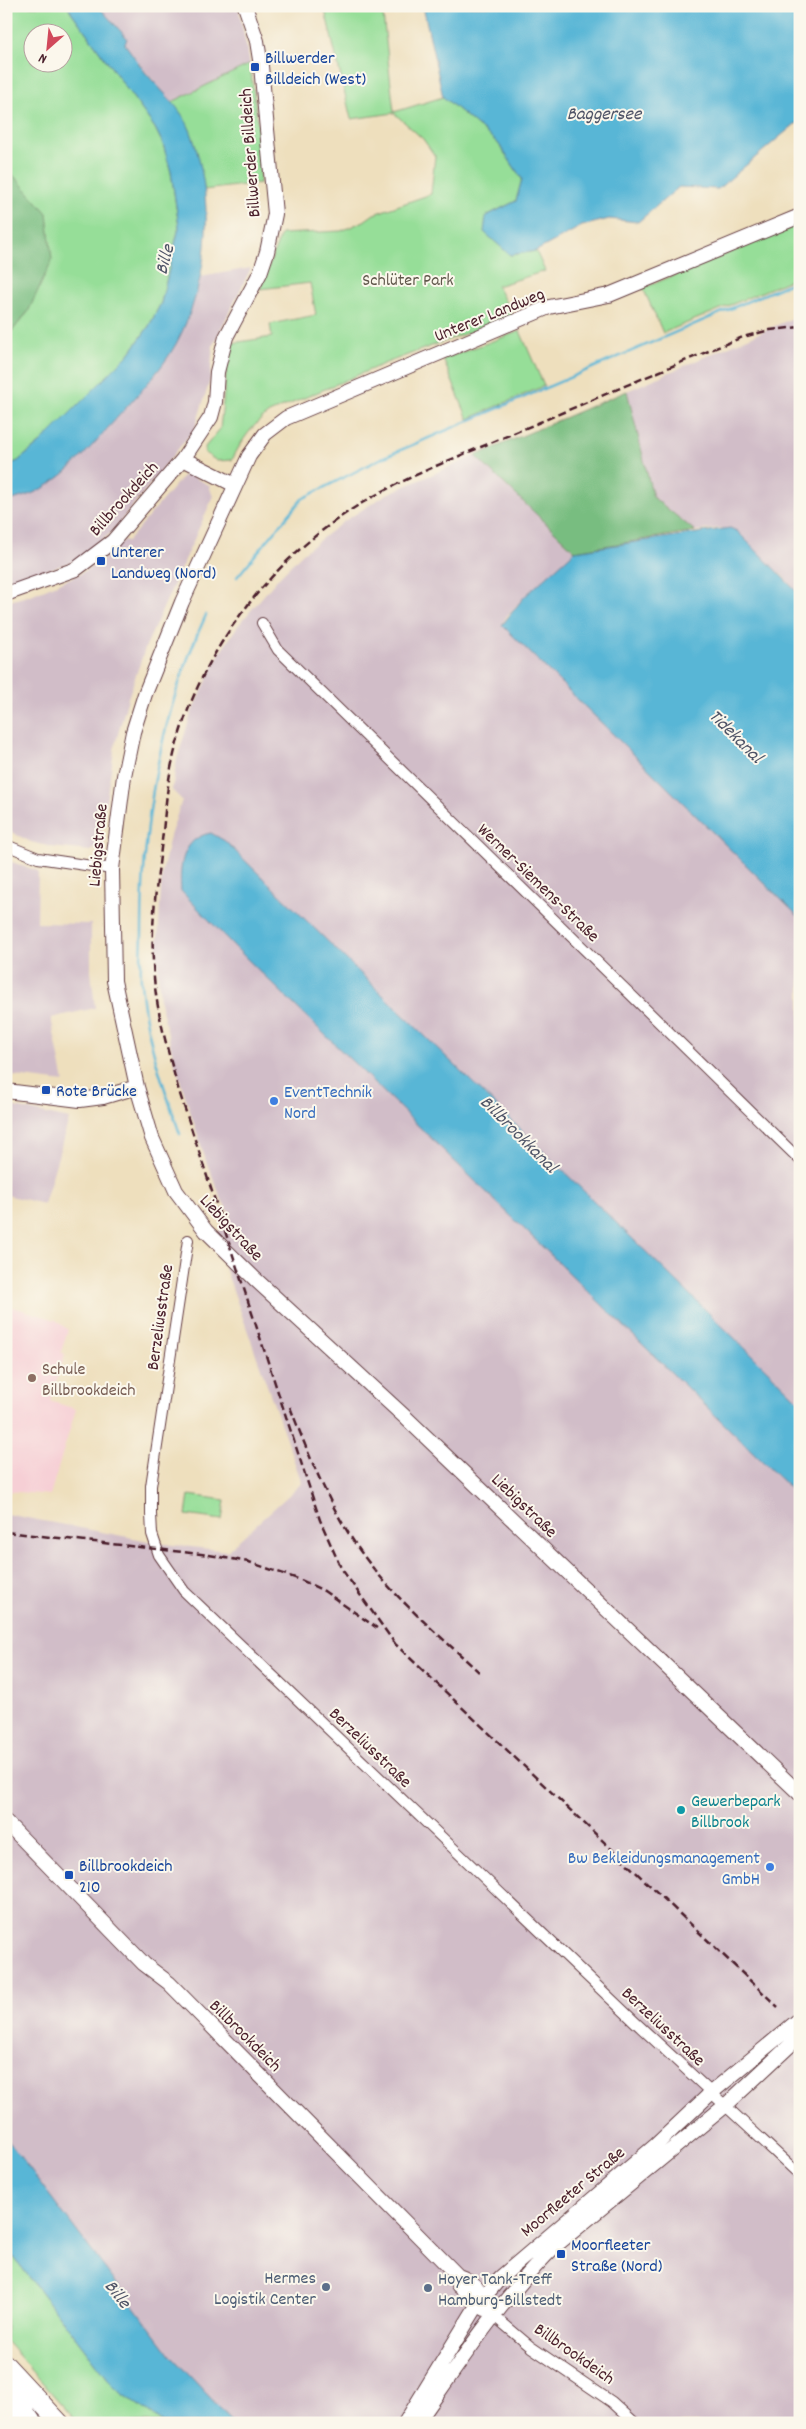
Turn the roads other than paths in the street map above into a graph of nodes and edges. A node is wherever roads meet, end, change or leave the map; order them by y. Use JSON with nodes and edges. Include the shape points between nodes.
{"nodes":[{"id":1,"x":245,"y":6,"type":"edge"},
{"id":2,"x":800,"y":216,"type":"edge"},
{"id":3,"x":258,"y":444,"type":"joint"},
{"id":4,"x":183,"y":459,"type":"junction"},
{"id":5,"x":235,"y":485,"type":"junction"},
{"id":6,"x":6,"y":594,"type":"edge"},
{"id":7,"x":262,"y":623,"type":"dead end"},
{"id":8,"x":6,"y":846,"type":"edge"},
{"id":9,"x":112,"y":869,"type":"junction"},
{"id":10,"x":137,"y":1087,"type":"junction"},
{"id":11,"x":6,"y":1091,"type":"edge"},
{"id":12,"x":800,"y":1160,"type":"edge"},
{"id":13,"x":188,"y":1240,"type":"dead end"},
{"id":14,"x":800,"y":1794,"type":"edge"},
{"id":15,"x":6,"y":1822,"type":"edge"},
{"id":16,"x":800,"y":2019,"type":"edge"},
{"id":17,"x":800,"y":2036,"type":"edge"},
{"id":18,"x":712,"y":2092,"type":"junction"},
{"id":19,"x":726,"y":2105,"type":"junction"},
{"id":20,"x":800,"y":2175,"type":"edge"},
{"id":21,"x":481,"y":2300,"type":"junction"},
{"id":22,"x":493,"y":2315,"type":"junction"},
{"id":23,"x":6,"y":2365,"type":"edge"},
{"id":24,"x":6,"y":2384,"type":"edge"},
{"id":25,"x":6,"y":2410,"type":"edge"},
{"id":26,"x":15,"y":2423,"type":"edge"},
{"id":27,"x":33,"y":2423,"type":"edge"},
{"id":28,"x":60,"y":2423,"type":"edge"},
{"id":29,"x":405,"y":2423,"type":"edge"},
{"id":30,"x":417,"y":2423,"type":"edge"},
{"id":31,"x":634,"y":2423,"type":"edge"}],
"edges":[{"from":1,"to":4,"type":"main road","name":"Billwerder Billdeich","via":[[257,41],[261,66],[275,214],[273,230],[260,273],[226,337],[211,417]]},
{"from":2,"to":3,"type":"main road","name":"Unterer Landweg","via":[[609,295],[549,307],[286,418]]},
{"from":3,"to":5,"type":"main road","name":"Liebigstraße"},
{"from":4,"to":5,"type":"main road"},
{"from":4,"to":6,"type":"main road","name":"Billbrookdeich","via":[[113,541],[96,556],[76,569]]},
{"from":5,"to":9,"type":"main road","name":"Liebigstraße","via":[[159,654],[145,694],[124,776]]},
{"from":7,"to":12,"type":"street","name":"Werner-Siemens-Straße","via":[[278,650]]},
{"from":8,"to":9,"type":"street","via":[[38,858]]},
{"from":9,"to":10,"type":"main road","name":"Liebigstraße","via":[[114,981]]},
{"from":10,"to":11,"type":"main road","via":[[103,1097],[71,1100]]},
{"from":10,"to":14,"type":"main road","name":"Liebigstraße","via":[[152,1138],[168,1175],[190,1212],[206,1231]]},
{"from":13,"to":18,"type":"street","name":"Berzeliusstraße","via":[[151,1486],[152,1534],[159,1555],[184,1591]]},
{"from":15,"to":21,"type":"main road","name":"Billbrookdeich","via":[[458,2276],[458,2285]]},
{"from":16,"to":18,"type":"main road","name":"Moorfleeter Straße"},
{"from":17,"to":19,"type":"main road","name":"Moorfleeter Straße"},
{"from":18,"to":19,"type":"street","name":"Berzeliusstraße"},
{"from":18,"to":21,"type":"main road","name":"Moorfleeter Straße","via":[[501,2277]]},
{"from":19,"to":20,"type":"street","name":"Berzeliusstraße"},
{"from":19,"to":22,"type":"main road","name":"Moorfleeter Straße","via":[[555,2246]]},
{"from":21,"to":22,"type":"main road","name":"Billbrookdeich"},
{"from":21,"to":29,"type":"main road","name":"Moorfleeter Straße"},
{"from":22,"to":30,"type":"main road","name":"Moorfleeter Straße"},
{"from":22,"to":31,"type":"street","name":"Billbrookdeich","via":[[536,2350],[612,2402]]},
{"from":23,"to":28,"type":"highway"},
{"from":24,"to":27,"type":"highway"},
{"from":25,"to":26,"type":"highway"}]}
